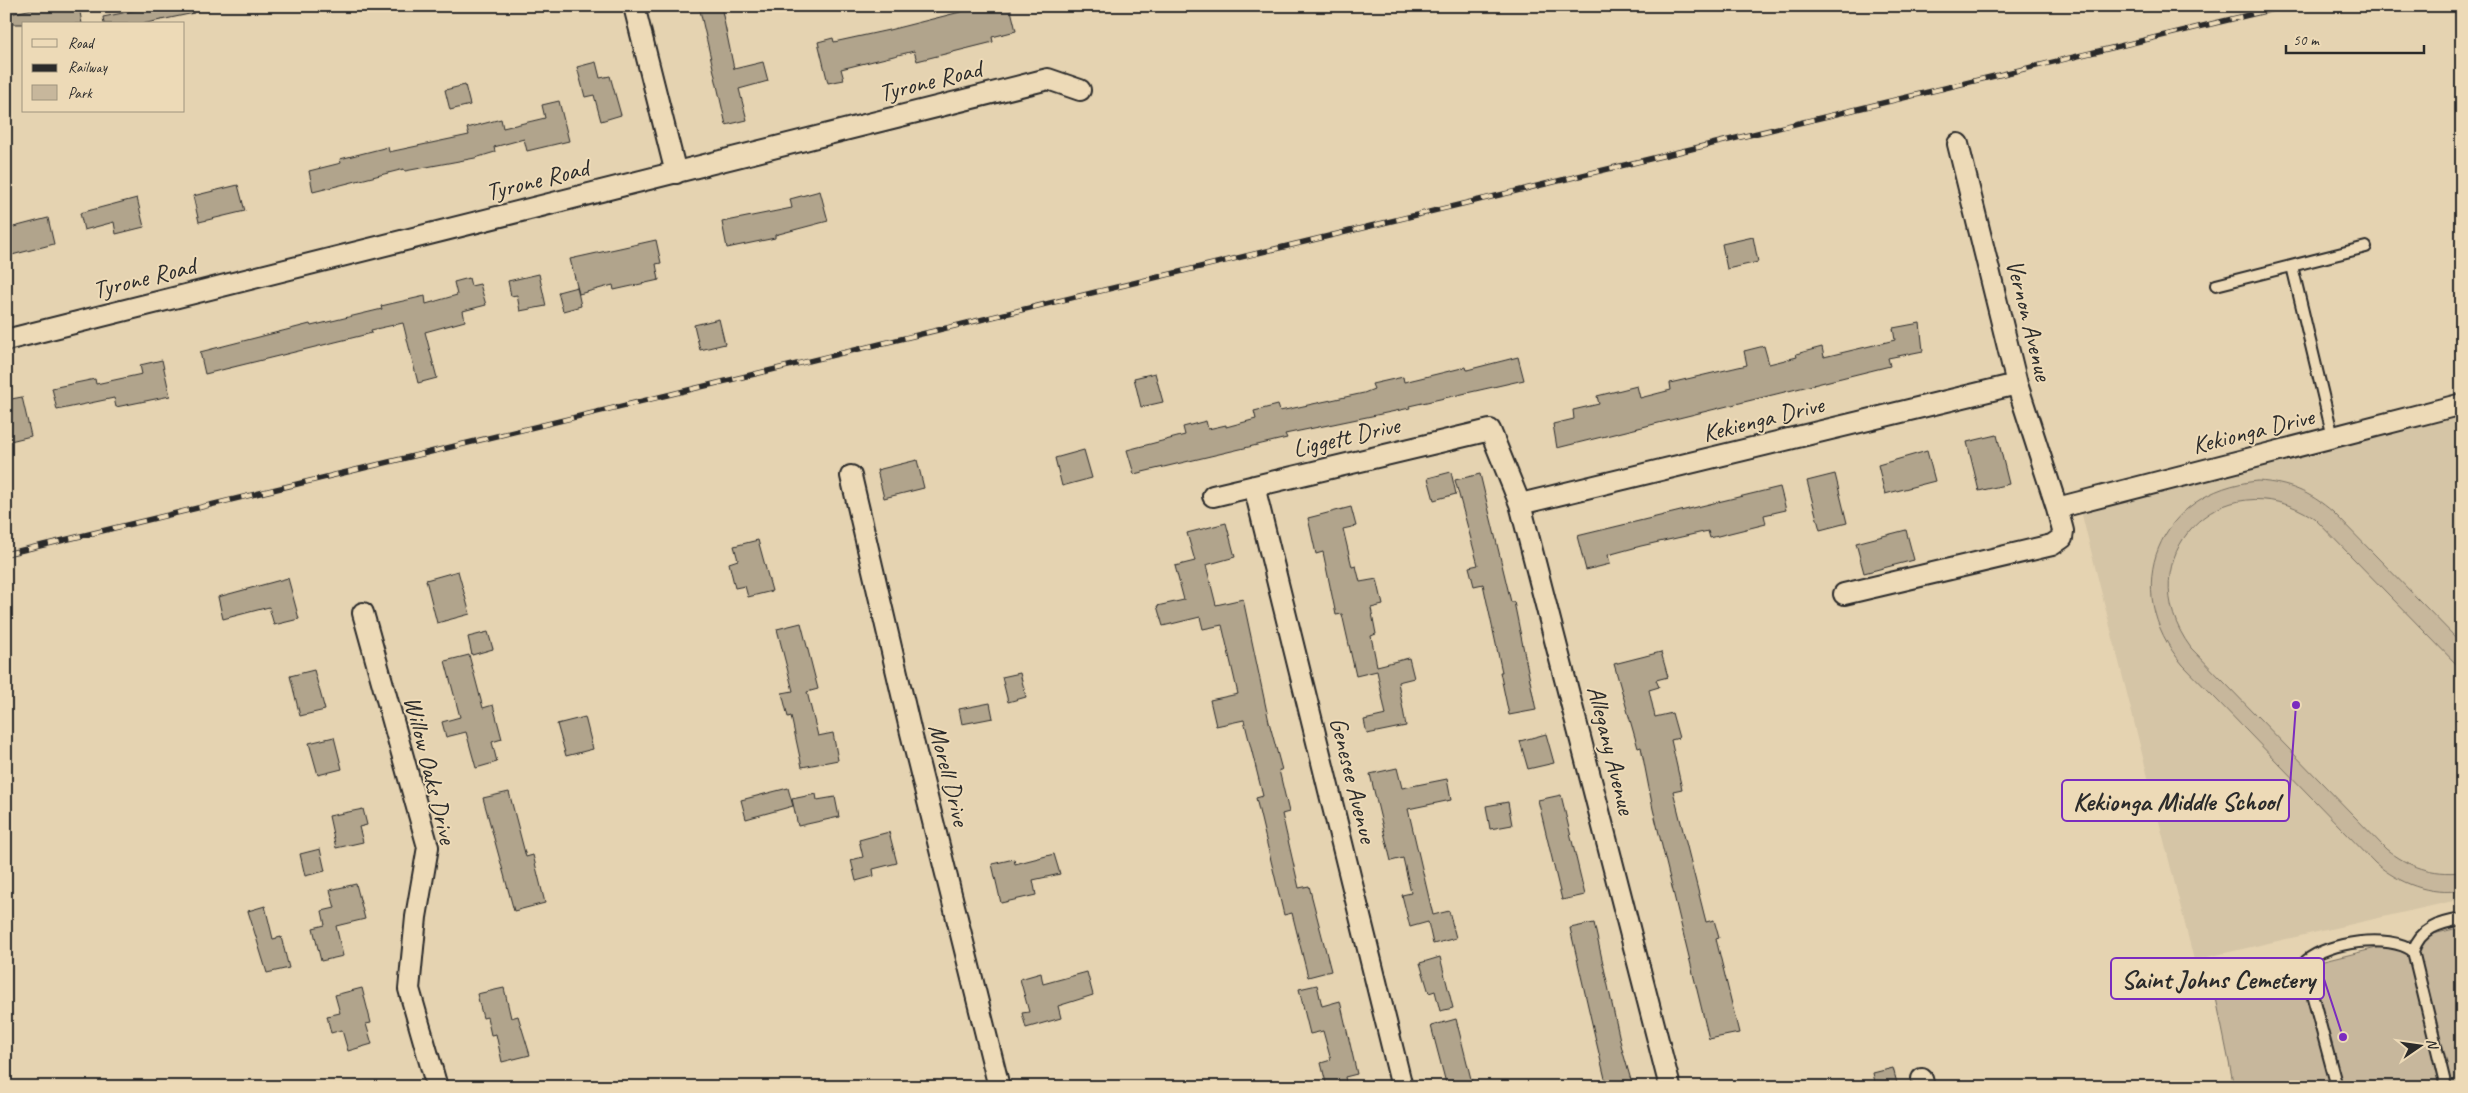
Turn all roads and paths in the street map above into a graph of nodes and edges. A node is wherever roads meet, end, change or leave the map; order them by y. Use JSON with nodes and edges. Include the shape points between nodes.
{"nodes":[{"id":1,"x":634,"y":6,"type":"edge"},
{"id":2,"x":1080,"y":90,"type":"dead end"},
{"id":3,"x":1958,"y":144,"type":"dead end"},
{"id":4,"x":676,"y":173,"type":"junction"},
{"id":5,"x":2366,"y":248,"type":"dead end"},
{"id":6,"x":2292,"y":266,"type":"junction"},
{"id":7,"x":2216,"y":285,"type":"dead end"},
{"id":8,"x":6,"y":340,"type":"edge"},
{"id":9,"x":2017,"y":384,"type":"junction"},
{"id":10,"x":2462,"y":404,"type":"edge"},
{"id":11,"x":1490,"y":430,"type":"joint"},
{"id":12,"x":2333,"y":437,"type":"junction"},
{"id":13,"x":851,"y":476,"type":"dead end"},
{"id":14,"x":1254,"y":486,"type":"junction"},
{"id":15,"x":1213,"y":496,"type":"dead end"},
{"id":16,"x":1520,"y":504,"type":"junction"},
{"id":17,"x":2057,"y":508,"type":"junction"},
{"id":18,"x":1844,"y":594,"type":"dead end"},
{"id":19,"x":363,"y":612,"type":"dead end"},
{"id":20,"x":2462,"y":919,"type":"edge"},
{"id":21,"x":2413,"y":951,"type":"junction"},
{"id":22,"x":437,"y":1087,"type":"edge"},
{"id":23,"x":998,"y":1087,"type":"edge"},
{"id":24,"x":1402,"y":1087,"type":"edge"},
{"id":25,"x":1670,"y":1087,"type":"edge"},
{"id":26,"x":2337,"y":1087,"type":"edge"},
{"id":27,"x":2446,"y":1087,"type":"edge"}],
"edges":[{"from":1,"to":4,"type":"street"},
{"from":2,"to":4,"type":"street","name":"Tyrone Road","via":[[1048,79]]},
{"from":3,"to":9,"type":"street","name":"Vernon Avenue"},
{"from":4,"to":8,"type":"street","name":"Tyrone Road"},
{"from":5,"to":6,"type":"lane"},
{"from":6,"to":7,"type":"lane"},
{"from":6,"to":12,"type":"lane"},
{"from":9,"to":16,"type":"street","name":"Kekienga Drive"},
{"from":9,"to":17,"type":"street","name":"Vernon Avenue"},
{"from":10,"to":12,"type":"street","name":"Kekionga Drive"},
{"from":11,"to":14,"type":"street","name":"Liggett Drive"},
{"from":11,"to":16,"type":"street","name":"Allegany Avenue"},
{"from":12,"to":17,"type":"street","name":"Kekionga Drive"},
{"from":13,"to":23,"type":"street","name":"Morell Drive"},
{"from":14,"to":15,"type":"street","name":"Liggett Drive"},
{"from":14,"to":24,"type":"street","name":"Genesee Avenue"},
{"from":16,"to":25,"type":"street","name":"Allegany Avenue"},
{"from":17,"to":18,"type":"street","name":"Vernon Avenue","via":[[2063,531],[2062,538],[2052,545]]},
{"from":19,"to":22,"type":"street","name":"Willow Oaks Drive","via":[[428,847],[416,917],[409,989]]},
{"from":20,"to":21,"type":"lane","via":[[2441,922],[2424,932]]},
{"from":21,"to":26,"type":"lane","via":[[2386,941],[2331,947],[2316,952],[2306,961]]},
{"from":21,"to":27,"type":"lane"}]}
